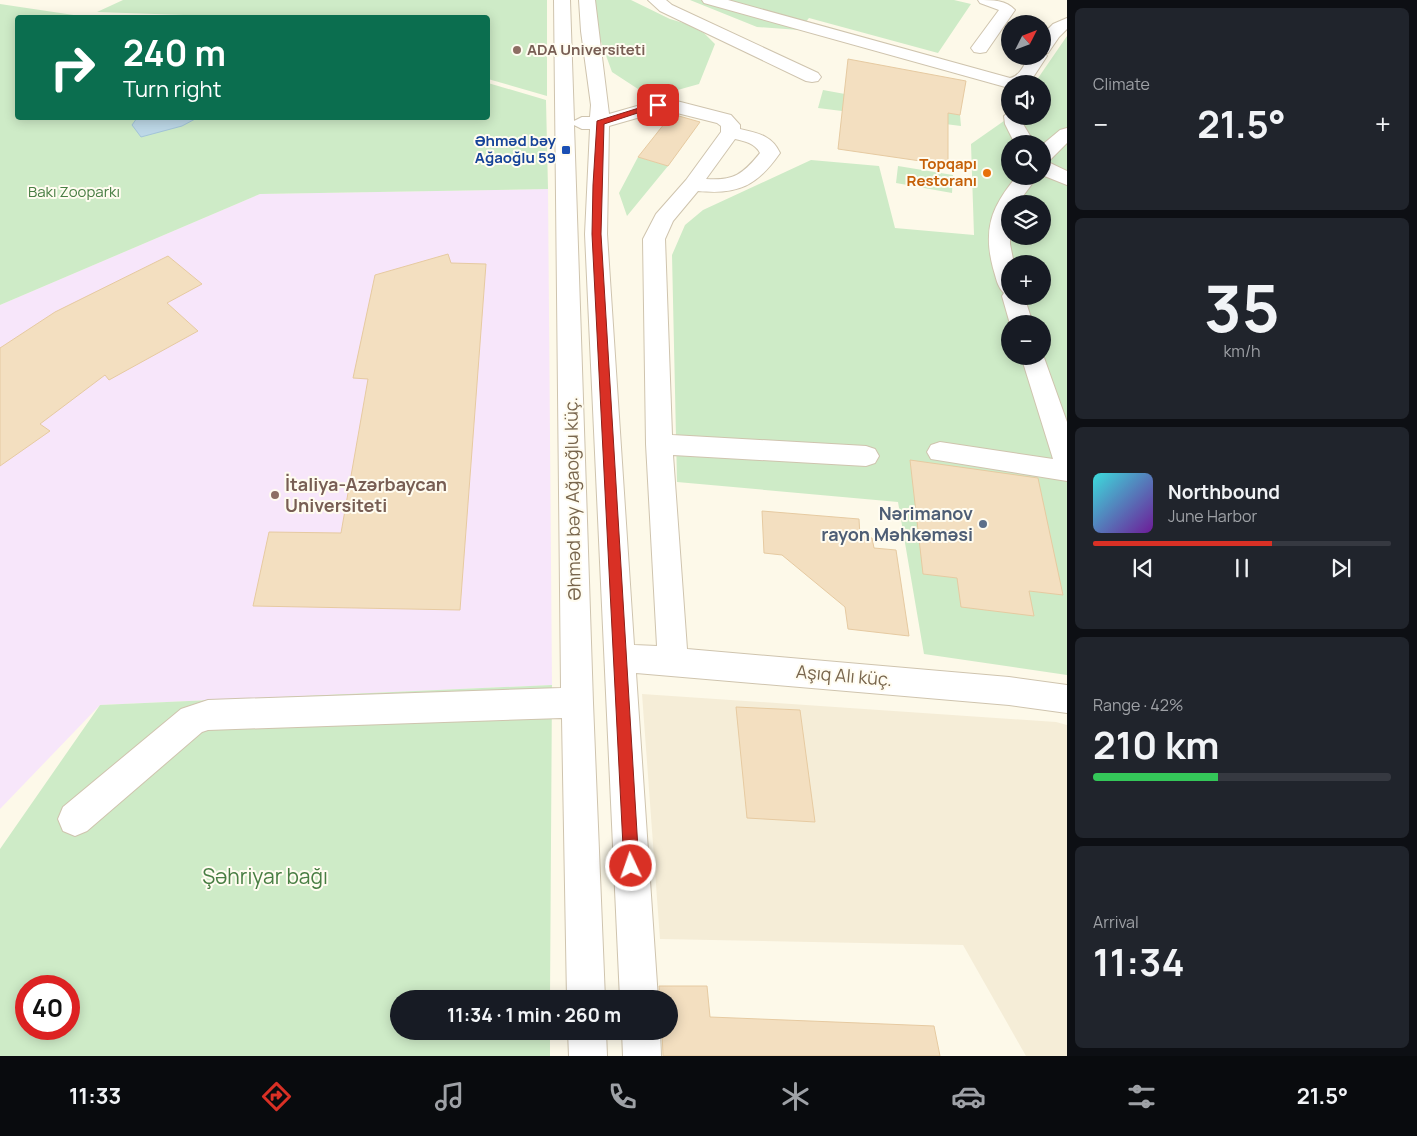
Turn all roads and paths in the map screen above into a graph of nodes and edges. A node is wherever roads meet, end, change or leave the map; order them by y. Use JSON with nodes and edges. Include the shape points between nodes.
{"nodes":[{"id":1,"x":562,"y":0,"type":"edge"},
{"id":2,"x":587,"y":0,"type":"edge"},
{"id":3,"x":656,"y":0,"type":"edge"},
{"id":4,"x":710,"y":0,"type":"edge"},
{"id":5,"x":986,"y":0,"type":"edge"},
{"id":6,"x":1067,"y":23,"type":"edge"},
{"id":7,"x":1051,"y":35,"type":"edge"},
{"id":8,"x":980,"y":48,"type":"dead end"},
{"id":9,"x":812,"y":77,"type":"dead end"},
{"id":10,"x":1001,"y":81,"type":"edge"},
{"id":11,"x":566,"y":122,"type":"junction"},
{"id":12,"x":600,"y":123,"type":"junction"},
{"id":13,"x":730,"y":132,"type":"junction"},
{"id":14,"x":1067,"y":134,"type":"edge"},
{"id":15,"x":1051,"y":147,"type":"edge"},
{"id":16,"x":692,"y":184,"type":"junction"},
{"id":17,"x":1021,"y":185,"type":"edge"},
{"id":18,"x":1001,"y":259,"type":"edge"},
{"id":19,"x":1036,"y":365,"type":"edge"},
{"id":20,"x":659,"y":444,"type":"junction"},
{"id":21,"x":940,"y":452,"type":"dead end"},
{"id":22,"x":866,"y":456,"type":"dead end"},
{"id":23,"x":1067,"y":461,"type":"edge"},
{"id":24,"x":1067,"y":471,"type":"edge"},
{"id":25,"x":620,"y":658,"type":"junction"},
{"id":26,"x":673,"y":661,"type":"junction"},
{"id":27,"x":1067,"y":700,"type":"edge"},
{"id":28,"x":577,"y":703,"type":"junction"},
{"id":29,"x":75,"y":819,"type":"dead end"},
{"id":30,"x":586,"y":990,"type":"edge"},
{"id":31,"x":638,"y":990,"type":"edge"},
{"id":32,"x":587,"y":1040,"type":"edge"},
{"id":33,"x":641,"y":1040,"type":"edge"},
{"id":34,"x":588,"y":1056,"type":"edge"},
{"id":35,"x":642,"y":1056,"type":"edge"}],
"edges":[{"from":1,"to":11,"type":"street","name":"Əhməd bəy Ağaoğlu küç."},
{"from":2,"to":12,"type":"street","name":"Əhməd bəy Ağaoğlu küç."},
{"from":3,"to":9,"type":"street","via":[[666,8]]},
{"from":4,"to":10,"type":"street"},
{"from":5,"to":8,"type":"street","via":[[1003,5],[1007,10]]},
{"from":6,"to":7,"type":"street"},
{"from":11,"to":12,"type":"street"},
{"from":11,"to":28,"type":"street","name":"Əhməd bəy Ağaoğlu küç."},
{"from":12,"to":13,"type":"street","via":[[665,104],[724,119],[731,125]]},
{"from":12,"to":25,"type":"street","name":"Əhməd bəy Ağaoğlu küç.","via":[[596,234]]},
{"from":13,"to":16,"type":"street"},
{"from":13,"to":16,"type":"street","via":[[756,138],[767,146],[770,153],[742,182],[723,187]]},
{"from":14,"to":15,"type":"street"},
{"from":16,"to":20,"type":"street","via":[[663,219],[654,239]]},
{"from":17,"to":18,"type":"street","via":[[1007,202],[998,229]]},
{"from":19,"to":23,"type":"street"},
{"from":20,"to":22,"type":"street"},
{"from":20,"to":26,"type":"street"},
{"from":21,"to":24,"type":"street"},
{"from":25,"to":26,"type":"street","name":"Aşıq Alı küç."},
{"from":25,"to":31,"type":"street","name":"Əhməd bəy Ağaoğlu küç."},
{"from":26,"to":27,"type":"street","name":"Aşıq Alı küç.","via":[[1009,690]]},
{"from":28,"to":29,"type":"street","via":[[208,715],[192,720]]},
{"from":28,"to":30,"type":"street","name":"Əhməd bəy Ağaoğlu küç."},
{"from":32,"to":34,"type":"street"},
{"from":33,"to":35,"type":"street"}]}
